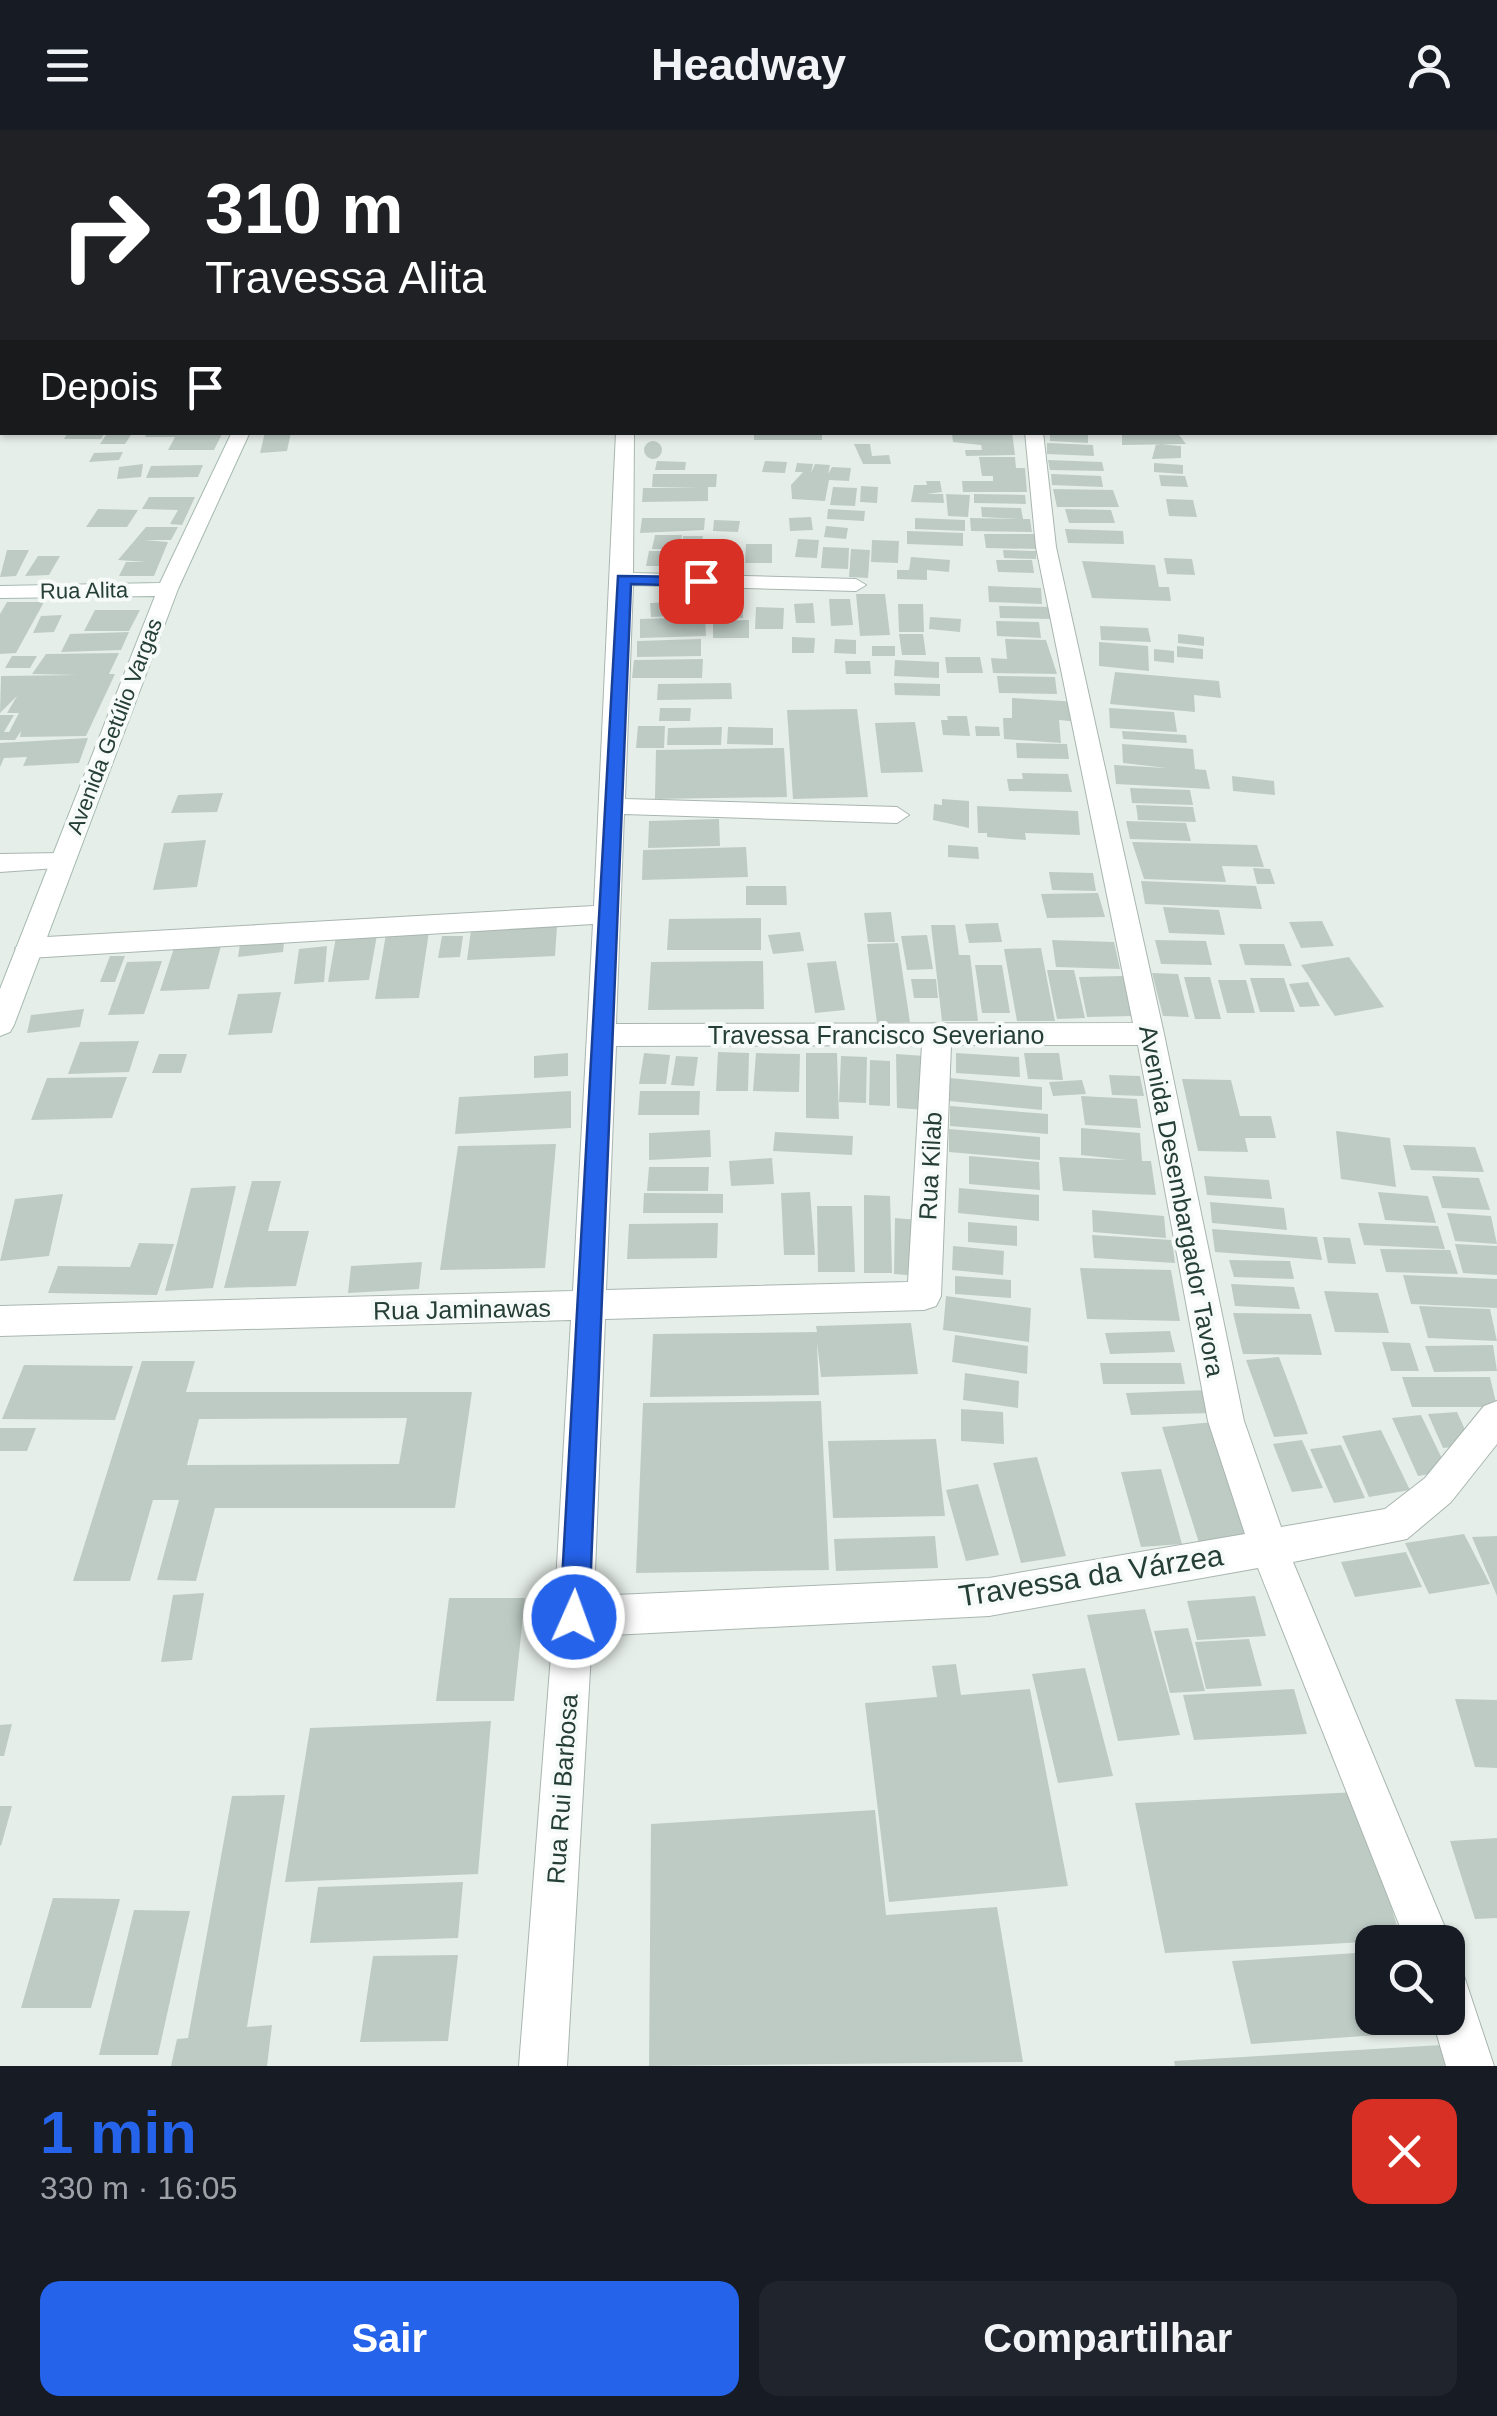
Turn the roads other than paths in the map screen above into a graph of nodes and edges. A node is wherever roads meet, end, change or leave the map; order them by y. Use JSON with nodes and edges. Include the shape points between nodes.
{"nodes":[{"id":1,"x":240,"y":435,"type":"edge"},
{"id":2,"x":625,"y":435,"type":"edge"},
{"id":3,"x":1034,"y":435,"type":"edge"},
{"id":4,"x":623,"y":579,"type":"junction"},
{"id":5,"x":856,"y":585,"type":"dead end"},
{"id":6,"x":168,"y":589,"type":"junction"},
{"id":7,"x":0,"y":592,"type":"edge"},
{"id":8,"x":610,"y":806,"type":"junction"},
{"id":9,"x":896,"y":815,"type":"dead end"},
{"id":10,"x":62,"y":861,"type":"junction"},
{"id":11,"x":0,"y":863,"type":"edge"},
{"id":12,"x":606,"y":914,"type":"junction"},
{"id":13,"x":29,"y":948,"type":"junction"},
{"id":14,"x":0,"y":1025,"type":"edge"},
{"id":15,"x":1150,"y":1034,"type":"junction"},
{"id":16,"x":602,"y":1035,"type":"junction"},
{"id":17,"x":937,"y":1036,"type":"junction"},
{"id":18,"x":924,"y":1296,"type":"joint"},
{"id":19,"x":587,"y":1306,"type":"junction"},
{"id":20,"x":0,"y":1321,"type":"edge"},
{"id":21,"x":1497,"y":1417,"type":"edge"},
{"id":22,"x":1269,"y":1548,"type":"junction"},
{"id":23,"x":574,"y":1617,"type":"junction"},
{"id":24,"x":1421,"y":1925,"type":"edge"},
{"id":25,"x":1461,"y":2035,"type":"edge"},
{"id":26,"x":543,"y":2066,"type":"edge"},
{"id":27,"x":1470,"y":2066,"type":"edge"}],
"edges":[{"from":1,"to":6,"type":"street","name":"Avenida Getúlio Vargas"},
{"from":2,"to":4,"type":"street","name":"Rua Rui Barbosa"},
{"from":3,"to":15,"type":"street","name":"Avenida Desembargador Tavora","via":[[1046,547]]},
{"from":4,"to":5,"type":"street"},
{"from":4,"to":8,"type":"street","name":"Rua Rui Barbosa"},
{"from":6,"to":7,"type":"street","name":"Rua Alita"},
{"from":6,"to":10,"type":"street","name":"Avenida Getúlio Vargas"},
{"from":8,"to":9,"type":"street"},
{"from":8,"to":12,"type":"street","name":"Rua Rui Barbosa"},
{"from":10,"to":11,"type":"street"},
{"from":10,"to":13,"type":"street","name":"Avenida Getúlio Vargas"},
{"from":12,"to":13,"type":"street"},
{"from":12,"to":16,"type":"street","name":"Rua Rui Barbosa"},
{"from":13,"to":14,"type":"street","name":"Avenida Getúlio Vargas"},
{"from":15,"to":17,"type":"street","name":"Travessa Francisco Severiano"},
{"from":15,"to":22,"type":"street","name":"Avenida Desembargador Tavora","via":[[1226,1422]]},
{"from":16,"to":17,"type":"street","name":"Travessa Francisco Severiano"},
{"from":16,"to":19,"type":"street","name":"Rua Rui Barbosa"},
{"from":17,"to":18,"type":"street","name":"Rua Kilab"},
{"from":18,"to":19,"type":"street","name":"Rua Jaminawas"},
{"from":19,"to":20,"type":"street","name":"Rua Jaminawas"},
{"from":19,"to":23,"type":"street","name":"Rua Rui Barbosa"},
{"from":21,"to":22,"type":"street","name":"Travessa da Várzea","via":[[1438,1490],[1394,1526]]},
{"from":22,"to":23,"type":"street","name":"Travessa da Várzea","via":[[989,1597]]},
{"from":22,"to":24,"type":"street","name":"Avenida Desembargador Tavora"},
{"from":23,"to":26,"type":"street","name":"Rua Rui Barbosa"},
{"from":25,"to":27,"type":"street"}]}
